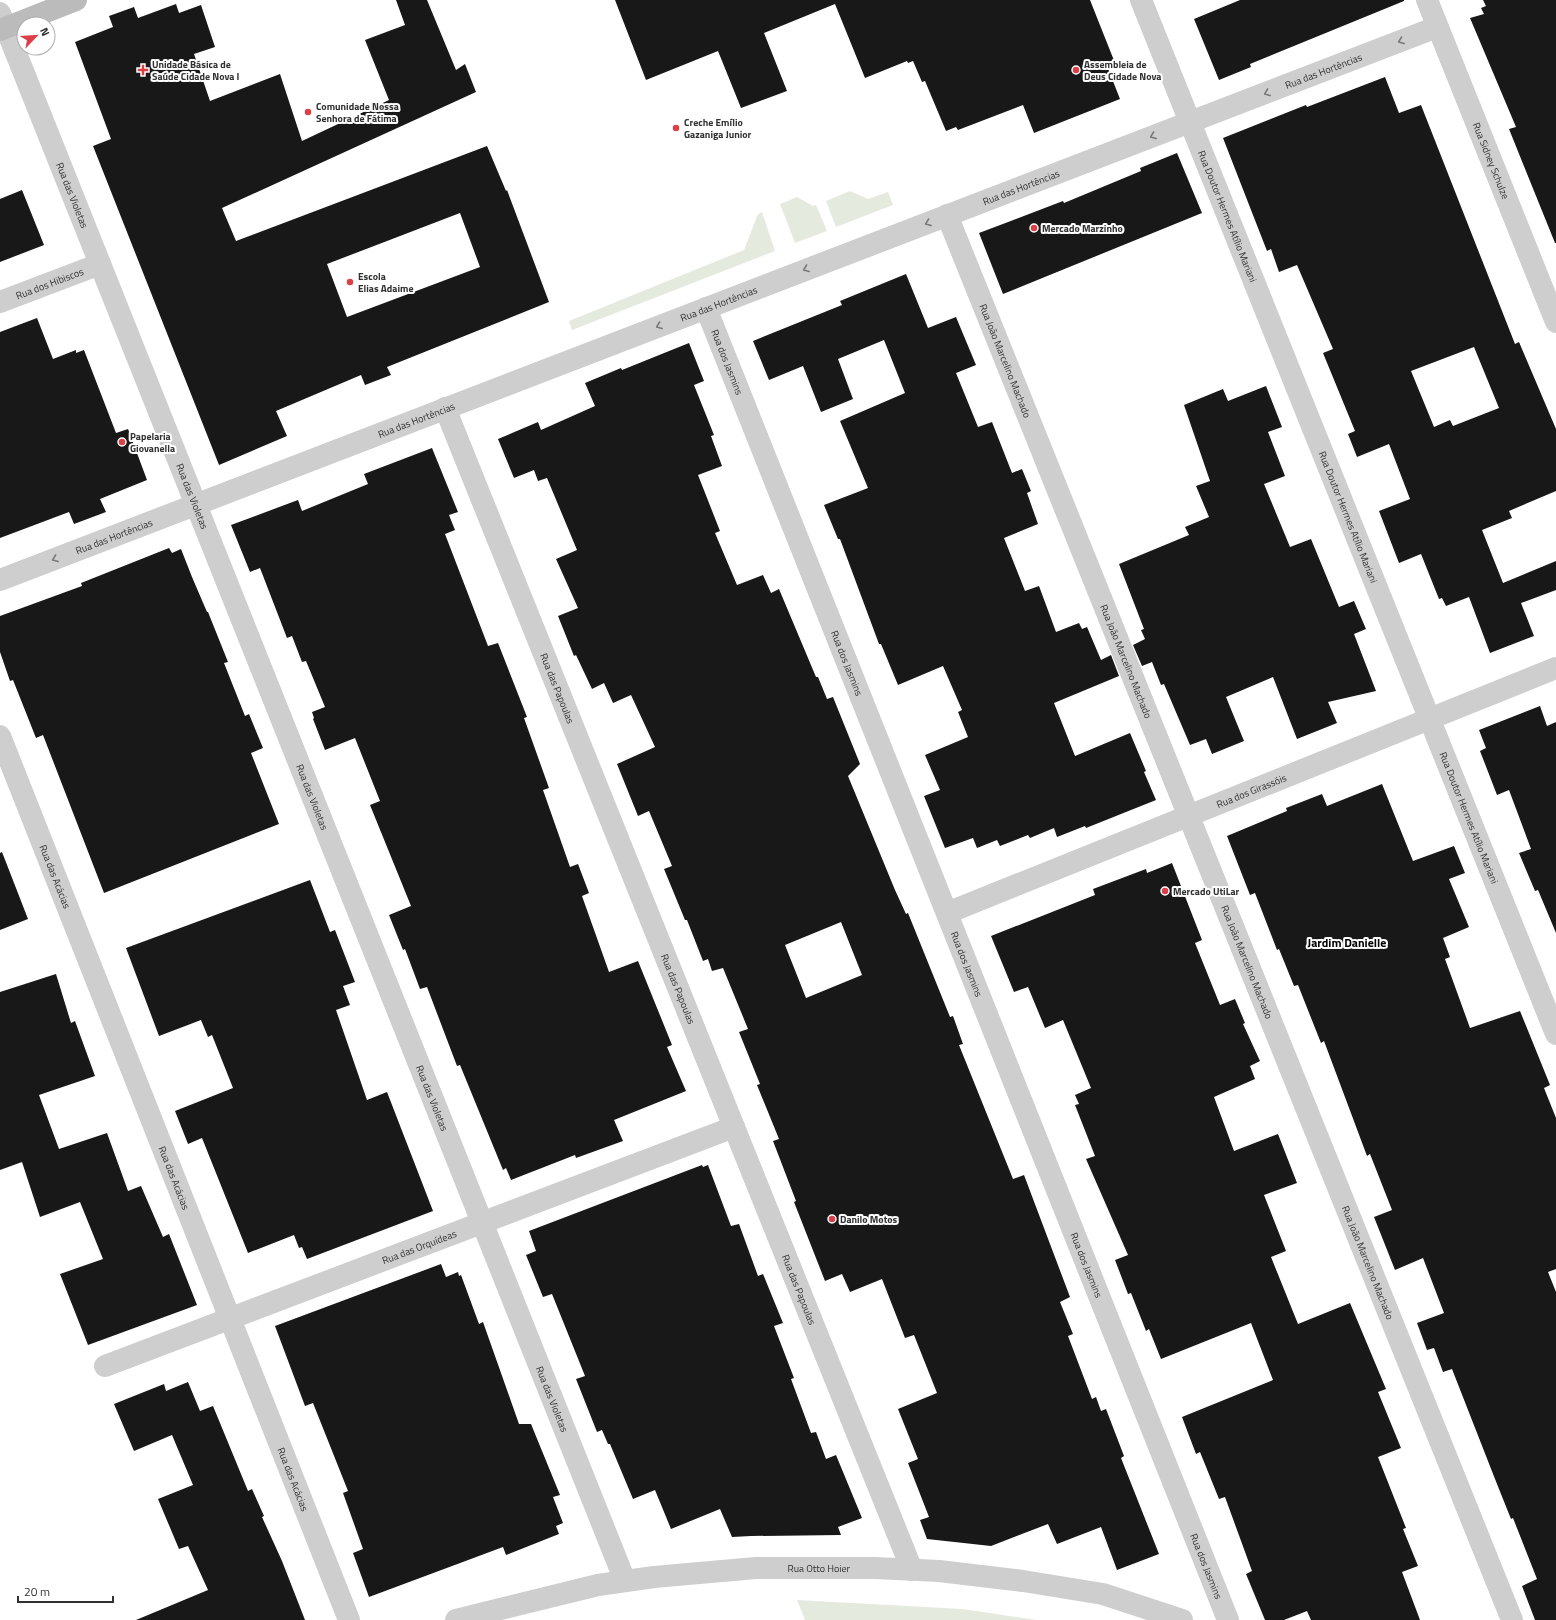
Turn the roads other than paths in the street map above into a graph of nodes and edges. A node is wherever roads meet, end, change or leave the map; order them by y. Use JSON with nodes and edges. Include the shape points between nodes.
{"nodes":[{"id":1,"x":76,"y":0,"type":"edge"},
{"id":2,"x":1141,"y":0,"type":"edge"},
{"id":3,"x":1426,"y":0,"type":"edge"},
{"id":4,"x":2,"y":24,"type":"edge"},
{"id":5,"x":1437,"y":27,"type":"junction"},
{"id":6,"x":1190,"y":122,"type":"junction"},
{"id":7,"x":947,"y":215,"type":"junction"},
{"id":8,"x":100,"y":264,"type":"junction"},
{"id":9,"x":0,"y":302,"type":"edge"},
{"id":10,"x":706,"y":308,"type":"junction"},
{"id":11,"x":1556,"y":322,"type":"edge"},
{"id":12,"x":445,"y":408,"type":"junction"},
{"id":13,"x":196,"y":504,"type":"junction"},
{"id":14,"x":0,"y":580,"type":"edge"},
{"id":15,"x":1556,"y":668,"type":"edge"},
{"id":16,"x":1429,"y":719,"type":"junction"},
{"id":17,"x":0,"y":736,"type":"edge"},
{"id":18,"x":1188,"y":816,"type":"junction"},
{"id":19,"x":947,"y":913,"type":"junction"},
{"id":20,"x":1556,"y":1034,"type":"edge"},
{"id":21,"x":734,"y":1127,"type":"junction"},
{"id":22,"x":482,"y":1222,"type":"junction"},
{"id":23,"x":230,"y":1318,"type":"junction"},
{"id":24,"x":105,"y":1366,"type":"dead end"},
{"id":25,"x":912,"y":1570,"type":"junction"},
{"id":26,"x":625,"y":1582,"type":"junction"},
{"id":27,"x":349,"y":1620,"type":"edge"},
{"id":28,"x":456,"y":1620,"type":"edge"},
{"id":29,"x":1182,"y":1620,"type":"edge"},
{"id":30,"x":1228,"y":1620,"type":"edge"},
{"id":31,"x":1512,"y":1620,"type":"edge"}],
"edges":[{"from":1,"to":4,"type":"main road"},
{"from":2,"to":6,"type":"street","name":"Rua Doutor Hermes Atílio Mariani"},
{"from":3,"to":5,"type":"street","name":"Rua Sidney Schulze"},
{"from":4,"to":8,"type":"street","name":"Rua das Violetas"},
{"from":5,"to":6,"type":"street","name":"Rua das Hortências","one_way":true},
{"from":5,"to":11,"type":"street","name":"Rua Sidney Schulze"},
{"from":6,"to":7,"type":"street","name":"Rua das Hortências","one_way":true},
{"from":6,"to":16,"type":"street","name":"Rua Doutor Hermes Atílio Mariani"},
{"from":7,"to":10,"type":"street","name":"Rua das Hortências","one_way":true},
{"from":7,"to":18,"type":"street","name":"Rua João Marcelino Machado"},
{"from":8,"to":9,"type":"street","name":"Rua dos Hibiscos"},
{"from":8,"to":13,"type":"street","name":"Rua das Violetas"},
{"from":10,"to":12,"type":"street","name":"Rua das Hortências","one_way":true},
{"from":10,"to":19,"type":"street","name":"Rua dos Jasmins"},
{"from":12,"to":13,"type":"street","name":"Rua das Hortências"},
{"from":12,"to":21,"type":"street","name":"Rua das Papoulas"},
{"from":13,"to":14,"type":"street","name":"Rua das Hortências","one_way":true},
{"from":13,"to":22,"type":"street","name":"Rua das Violetas"},
{"from":15,"to":16,"type":"street","name":"Rua dos Girassóis"},
{"from":16,"to":18,"type":"street","name":"Rua dos Girassóis"},
{"from":16,"to":20,"type":"street","name":"Rua Doutor Hermes Atílio Mariani"},
{"from":17,"to":23,"type":"street","name":"Rua das Acácias"},
{"from":18,"to":19,"type":"street","name":"Rua dos Girassóis"},
{"from":18,"to":31,"type":"street","name":"Rua João Marcelino Machado"},
{"from":19,"to":30,"type":"street","name":"Rua dos Jasmins"},
{"from":21,"to":22,"type":"street","name":"Rua das Orquídeas"},
{"from":21,"to":25,"type":"street","name":"Rua das Papoulas"},
{"from":22,"to":23,"type":"street","name":"Rua das Orquídeas"},
{"from":22,"to":26,"type":"street","name":"Rua das Violetas"},
{"from":23,"to":24,"type":"street","name":"Rua das Orquídeas"},
{"from":23,"to":27,"type":"street","name":"Rua das Acácias"},
{"from":25,"to":26,"type":"street","name":"Rua Otto Hoier","via":[[756,1568]]},
{"from":25,"to":29,"type":"street","name":"Rua Otto Hoier","via":[[1023,1581],[1103,1594]]},
{"from":26,"to":28,"type":"street","name":"Rua Otto Hoier","via":[[598,1585]]}]}
